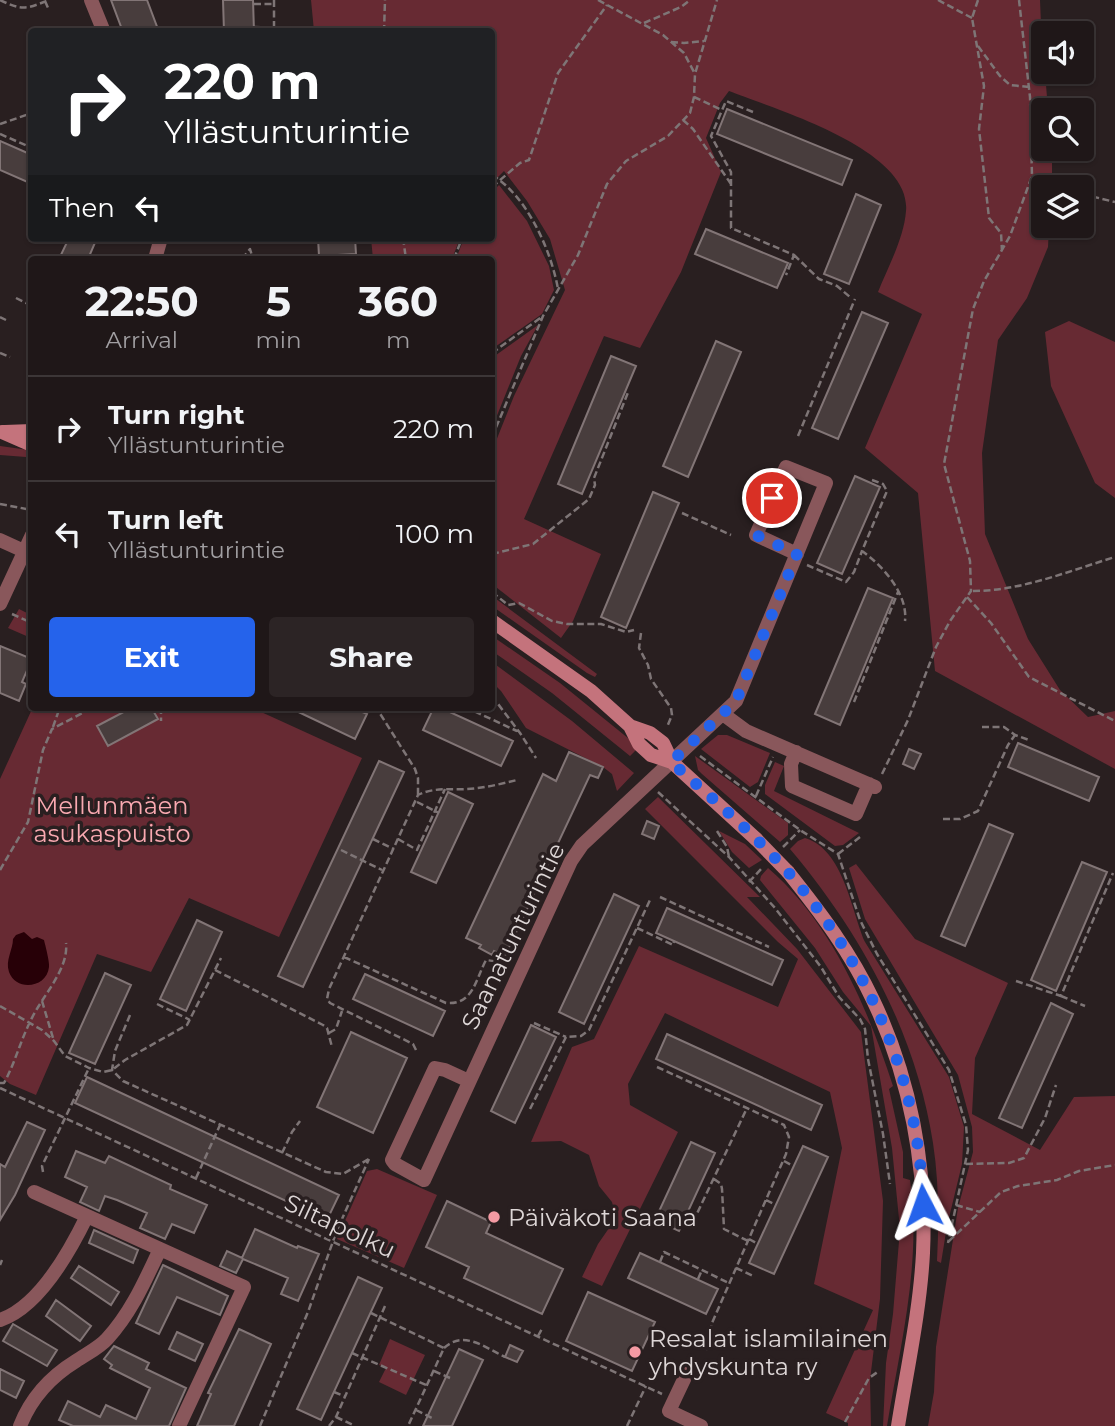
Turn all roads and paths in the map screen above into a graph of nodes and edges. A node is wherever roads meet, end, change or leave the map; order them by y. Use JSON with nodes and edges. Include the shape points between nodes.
{"nodes":[{"id":1,"x":0,"y":0,"type":"edge"},
{"id":2,"x":91,"y":0,"type":"edge"},
{"id":3,"x":385,"y":0,"type":"edge"},
{"id":4,"x":598,"y":0,"type":"edge"},
{"id":5,"x":690,"y":0,"type":"edge"},
{"id":6,"x":717,"y":0,"type":"edge"},
{"id":7,"x":938,"y":0,"type":"edge"},
{"id":8,"x":978,"y":0,"type":"edge"},
{"id":9,"x":1019,"y":0,"type":"edge"},
{"id":10,"x":5,"y":1,"type":"edge"},
{"id":11,"x":47,"y":1,"type":"edge"},
{"id":12,"x":274,"y":2,"type":"edge"},
{"id":13,"x":254,"y":4,"type":"dead end"},
{"id":14,"x":607,"y":5,"type":"junction"},
{"id":15,"x":49,"y":10,"type":"dead end"},
{"id":16,"x":972,"y":18,"type":"junction"},
{"id":17,"x":642,"y":24,"type":"junction"},
{"id":18,"x":254,"y":27,"type":"dead end"},
{"id":19,"x":102,"y":28,"type":"edge"},
{"id":20,"x":261,"y":28,"type":"edge"},
{"id":21,"x":274,"y":28,"type":"edge"},
{"id":22,"x":384,"y":28,"type":"edge"},
{"id":23,"x":704,"y":41,"type":"junction"},
{"id":24,"x":671,"y":42,"type":"junction"},
{"id":25,"x":976,"y":44,"type":"junction"},
{"id":26,"x":695,"y":74,"type":"junction"},
{"id":27,"x":1029,"y":87,"type":"junction"},
{"id":28,"x":694,"y":97,"type":"junction"},
{"id":29,"x":722,"y":110,"type":"junction"},
{"id":30,"x":753,"y":111,"type":"dead end"},
{"id":31,"x":28,"y":114,"type":"edge"},
{"id":32,"x":684,"y":120,"type":"junction"},
{"id":33,"x":0,"y":124,"type":"edge"},
{"id":34,"x":0,"y":134,"type":"edge"},
{"id":35,"x":28,"y":146,"type":"edge"},
{"id":36,"x":1031,"y":176,"type":"joint"},
{"id":37,"x":495,"y":177,"type":"edge"},
{"id":38,"x":499,"y":180,"type":"junction"},
{"id":39,"x":495,"y":184,"type":"edge"},
{"id":40,"x":732,"y":185,"type":"junction"},
{"id":41,"x":1094,"y":197,"type":"edge"},
{"id":42,"x":1115,"y":202,"type":"edge"},
{"id":43,"x":1002,"y":251,"type":"junction"},
{"id":44,"x":794,"y":255,"type":"junction"},
{"id":45,"x":786,"y":275,"type":"dead end"},
{"id":46,"x":558,"y":289,"type":"junction"},
{"id":47,"x":850,"y":297,"type":"dead end"},
{"id":48,"x":16,"y":298,"type":"dead end"},
{"id":49,"x":855,"y":299,"type":"dead end"},
{"id":50,"x":28,"y":304,"type":"edge"},
{"id":51,"x":0,"y":317,"type":"edge"},
{"id":52,"x":543,"y":317,"type":"junction"},
{"id":53,"x":6,"y":320,"type":"dead end"},
{"id":54,"x":495,"y":351,"type":"edge"},
{"id":55,"x":0,"y":353,"type":"edge"},
{"id":56,"x":10,"y":357,"type":"dead end"},
{"id":57,"x":629,"y":390,"type":"dead end"},
{"id":58,"x":495,"y":430,"type":"edge"},
{"id":59,"x":28,"y":431,"type":"edge"},
{"id":60,"x":1,"y":432,"type":"edge"},
{"id":61,"x":798,"y":436,"type":"dead end"},
{"id":62,"x":28,"y":443,"type":"edge"},
{"id":63,"x":872,"y":480,"type":"dead end"},
{"id":64,"x":0,"y":504,"type":"edge"},
{"id":65,"x":28,"y":509,"type":"edge"},
{"id":66,"x":682,"y":513,"type":"dead end"},
{"id":67,"x":732,"y":535,"type":"dead end"},
{"id":68,"x":0,"y":540,"type":"edge"},
{"id":69,"x":28,"y":543,"type":"edge"},
{"id":70,"x":24,"y":551,"type":"junction"},
{"id":71,"x":862,"y":551,"type":"junction"},
{"id":72,"x":495,"y":553,"type":"edge"},
{"id":73,"x":796,"y":557,"type":"junction"},
{"id":74,"x":1115,"y":557,"type":"edge"},
{"id":75,"x":971,"y":591,"type":"junction"},
{"id":76,"x":898,"y":592,"type":"junction"},
{"id":77,"x":495,"y":594,"type":"edge"},
{"id":78,"x":967,"y":597,"type":"junction"},
{"id":79,"x":5,"y":608,"type":"edge"},
{"id":80,"x":28,"y":621,"type":"edge"},
{"id":81,"x":905,"y":621,"type":"dead end"},
{"id":82,"x":495,"y":623,"type":"edge"},
{"id":83,"x":634,"y":630,"type":"dead end"},
{"id":84,"x":641,"y":633,"type":"dead end"},
{"id":85,"x":495,"y":700,"type":"edge"},
{"id":86,"x":854,"y":702,"type":"dead end"},
{"id":87,"x":59,"y":711,"type":"edge"},
{"id":88,"x":86,"y":711,"type":"edge"},
{"id":89,"x":161,"y":711,"type":"edge"},
{"id":90,"x":473,"y":711,"type":"edge"},
{"id":91,"x":379,"y":712,"type":"edge"},
{"id":92,"x":723,"y":714,"type":"junction"},
{"id":93,"x":161,"y":721,"type":"dead end"},
{"id":94,"x":1115,"y":721,"type":"edge"},
{"id":95,"x":667,"y":727,"type":"dead end"},
{"id":96,"x":982,"y":727,"type":"dead end"},
{"id":97,"x":52,"y":729,"type":"junction"},
{"id":98,"x":520,"y":733,"type":"junction"},
{"id":99,"x":1015,"y":735,"type":"junction"},
{"id":100,"x":1029,"y":740,"type":"dead end"},
{"id":101,"x":796,"y":752,"type":"junction"},
{"id":102,"x":773,"y":757,"type":"dead end"},
{"id":103,"x":536,"y":758,"type":"dead end"},
{"id":104,"x":671,"y":762,"type":"junction"},
{"id":105,"x":517,"y":780,"type":"dead end"},
{"id":106,"x":872,"y":786,"type":"junction"},
{"id":107,"x":445,"y":789,"type":"junction"},
{"id":108,"x":657,"y":792,"type":"dead end"},
{"id":109,"x":418,"y":795,"type":"junction"},
{"id":110,"x":756,"y":796,"type":"dead end"},
{"id":111,"x":415,"y":801,"type":"junction"},
{"id":112,"x":437,"y":812,"type":"junction"},
{"id":113,"x":943,"y":819,"type":"dead end"},
{"id":114,"x":800,"y":830,"type":"dead end"},
{"id":115,"x":717,"y":831,"type":"dead end"},
{"id":116,"x":860,"y":837,"type":"dead end"},
{"id":117,"x":373,"y":839,"type":"dead end"},
{"id":118,"x":398,"y":839,"type":"junction"},
{"id":119,"x":783,"y":847,"type":"dead end"},
{"id":120,"x":394,"y":849,"type":"junction"},
{"id":121,"x":341,"y":850,"type":"dead end"},
{"id":122,"x":838,"y":854,"type":"dead end"},
{"id":123,"x":729,"y":857,"type":"junction"},
{"id":124,"x":763,"y":867,"type":"dead end"},
{"id":125,"x":0,"y":870,"type":"edge"},
{"id":126,"x":383,"y":871,"type":"junction"},
{"id":127,"x":1113,"y":873,"type":"edge"},
{"id":128,"x":749,"y":882,"type":"junction"},
{"id":129,"x":660,"y":897,"type":"dead end"},
{"id":130,"x":650,"y":901,"type":"dead end"},
{"id":131,"x":637,"y":928,"type":"junction"},
{"id":132,"x":674,"y":941,"type":"dead end"},
{"id":133,"x":66,"y":943,"type":"dead end"},
{"id":134,"x":769,"y":947,"type":"dead end"},
{"id":135,"x":344,"y":957,"type":"junction"},
{"id":136,"x":221,"y":958,"type":"dead end"},
{"id":137,"x":509,"y":963,"type":"dead end"},
{"id":138,"x":215,"y":970,"type":"junction"},
{"id":139,"x":1016,"y":981,"type":"dead end"},
{"id":140,"x":1061,"y":996,"type":"junction"},
{"id":141,"x":42,"y":999,"type":"junction"},
{"id":142,"x":157,"y":1004,"type":"dead end"},
{"id":143,"x":0,"y":1006,"type":"edge"},
{"id":144,"x":1084,"y":1006,"type":"dead end"},
{"id":145,"x":342,"y":1011,"type":"junction"},
{"id":146,"x":130,"y":1015,"type":"dead end"},
{"id":147,"x":190,"y":1020,"type":"junction"},
{"id":148,"x":29,"y":1023,"type":"junction"},
{"id":149,"x":534,"y":1023,"type":"dead end"},
{"id":150,"x":328,"y":1034,"type":"junction"},
{"id":151,"x":566,"y":1037,"type":"junction"},
{"id":152,"x":54,"y":1041,"type":"junction"},
{"id":153,"x":332,"y":1047,"type":"dead end"},
{"id":154,"x":416,"y":1050,"type":"dead end"},
{"id":155,"x":657,"y":1067,"type":"dead end"},
{"id":156,"x":89,"y":1068,"type":"junction"},
{"id":157,"x":112,"y":1070,"type":"junction"},
{"id":158,"x":469,"y":1082,"type":"junction"},
{"id":159,"x":0,"y":1086,"type":"edge"},
{"id":160,"x":1056,"y":1086,"type":"dead end"},
{"id":161,"x":747,"y":1108,"type":"junction"},
{"id":162,"x":530,"y":1109,"type":"dead end"},
{"id":163,"x":65,"y":1119,"type":"junction"},
{"id":164,"x":300,"y":1121,"type":"dead end"},
{"id":165,"x":220,"y":1125,"type":"junction"},
{"id":166,"x":282,"y":1153,"type":"junction"},
{"id":167,"x":784,"y":1161,"type":"junction"},
{"id":168,"x":966,"y":1164,"type":"dead end"},
{"id":169,"x":1115,"y":1164,"type":"edge"},
{"id":170,"x":793,"y":1166,"type":"dead end"},
{"id":171,"x":43,"y":1172,"type":"dead end"},
{"id":172,"x":196,"y":1178,"type":"junction"},
{"id":173,"x":714,"y":1178,"type":"junction"},
{"id":174,"x":890,"y":1184,"type":"dead end"},
{"id":175,"x":34,"y":1192,"type":"dead end"},
{"id":176,"x":766,"y":1200,"type":"junction"},
{"id":177,"x":776,"y":1205,"type":"dead end"},
{"id":178,"x":956,"y":1205,"type":"dead end"},
{"id":179,"x":980,"y":1212,"type":"junction"},
{"id":180,"x":87,"y":1216,"type":"junction"},
{"id":181,"x":693,"y":1222,"type":"dead end"},
{"id":182,"x":748,"y":1240,"type":"junction"},
{"id":183,"x":334,"y":1242,"type":"junction"},
{"id":184,"x":948,"y":1243,"type":"dead end"},
{"id":185,"x":758,"y":1244,"type":"dead end"},
{"id":186,"x":160,"y":1249,"type":"junction"},
{"id":187,"x":2,"y":1259,"type":"dead end"},
{"id":188,"x":660,"y":1262,"type":"dead end"},
{"id":189,"x":0,"y":1265,"type":"edge"},
{"id":190,"x":736,"y":1268,"type":"junction"},
{"id":191,"x":702,"y":1270,"type":"junction"},
{"id":192,"x":753,"y":1276,"type":"dead end"},
{"id":193,"x":698,"y":1279,"type":"dead end"},
{"id":194,"x":729,"y":1283,"type":"junction"},
{"id":195,"x":385,"y":1306,"type":"dead end"},
{"id":196,"x":371,"y":1312,"type":"dead end"},
{"id":197,"x":380,"y":1319,"type":"junction"},
{"id":198,"x":0,"y":1320,"type":"edge"},
{"id":199,"x":543,"y":1327,"type":"dead end"},
{"id":200,"x":538,"y":1336,"type":"junction"},
{"id":201,"x":444,"y":1348,"type":"junction"},
{"id":202,"x":706,"y":1350,"type":"dead end"},
{"id":203,"x":352,"y":1353,"type":"dead end"},
{"id":204,"x":362,"y":1357,"type":"junction"},
{"id":205,"x":505,"y":1357,"type":"dead end"},
{"id":206,"x":434,"y":1371,"type":"junction"},
{"id":207,"x":879,"y":1371,"type":"dead end"},
{"id":208,"x":687,"y":1373,"type":"dead end"},
{"id":209,"x":450,"y":1378,"type":"dead end"},
{"id":210,"x":427,"y":1386,"type":"junction"},
{"id":211,"x":646,"y":1386,"type":"junction"},
{"id":212,"x":334,"y":1392,"type":"dead end"},
{"id":213,"x":345,"y":1396,"type":"junction"},
{"id":214,"x":665,"y":1396,"type":"dead end"},
{"id":215,"x":416,"y":1409,"type":"junction"},
{"id":216,"x":336,"y":1417,"type":"junction"},
{"id":217,"x":432,"y":1418,"type":"dead end"},
{"id":218,"x":845,"y":1422,"type":"dead end"},
{"id":219,"x":20,"y":1426,"type":"edge"},
{"id":220,"x":179,"y":1426,"type":"edge"},
{"id":221,"x":260,"y":1426,"type":"edge"},
{"id":222,"x":329,"y":1426,"type":"edge"},
{"id":223,"x":355,"y":1426,"type":"edge"},
{"id":224,"x":408,"y":1426,"type":"edge"},
{"id":225,"x":627,"y":1426,"type":"edge"},
{"id":226,"x":701,"y":1426,"type":"edge"},
{"id":227,"x":898,"y":1426,"type":"edge"}],
"edges":[{"from":1,"to":10,"type":"path"},
{"from":2,"to":19,"type":"street"},
{"from":3,"to":22,"type":"path"},
{"from":4,"to":14,"type":"path"},
{"from":5,"to":17,"type":"path"},
{"from":6,"to":23,"type":"path"},
{"from":7,"to":16,"type":"path"},
{"from":8,"to":16,"type":"path"},
{"from":9,"to":27,"type":"path"},
{"from":10,"to":11,"type":"path","via":[[19,9]]},
{"from":11,"to":15,"type":"path"},
{"from":12,"to":13,"type":"path"},
{"from":12,"to":21,"type":"path"},
{"from":14,"to":17,"type":"path"},
{"from":14,"to":38,"type":"path","via":[[558,73],[529,160]]},
{"from":16,"to":25,"type":"path"},
{"from":17,"to":24,"type":"path"},
{"from":18,"to":20,"type":"path"},
{"from":23,"to":24,"type":"path"},
{"from":23,"to":26,"type":"path"},
{"from":24,"to":26,"type":"path","via":[[684,53]]},
{"from":25,"to":27,"type":"path","via":[[1010,85]]},
{"from":25,"to":43,"type":"path","via":[[984,86],[979,129],[989,218],[1000,233]]},
{"from":26,"to":28,"type":"path"},
{"from":27,"to":36,"type":"path"},
{"from":28,"to":29,"type":"path"},
{"from":28,"to":32,"type":"path"},
{"from":29,"to":30,"type":"path","via":[[726,101]]},
{"from":29,"to":40,"type":"path","via":[[711,135],[732,172]]},
{"from":31,"to":33,"type":"path"},
{"from":32,"to":40,"type":"path"},
{"from":32,"to":46,"type":"path","via":[[668,136],[626,161],[607,184],[578,255]]},
{"from":34,"to":35,"type":"path"},
{"from":36,"to":43,"type":"path"},
{"from":37,"to":38,"type":"path"},
{"from":38,"to":39,"type":"path"},
{"from":38,"to":46,"type":"path","via":[[529,214],[554,267]]},
{"from":40,"to":44,"type":"path","via":[[731,228]]},
{"from":41,"to":42,"type":"path"},
{"from":43,"to":75,"type":"path","via":[[973,309],[944,464],[970,561]]},
{"from":44,"to":45,"type":"path"},
{"from":44,"to":47,"type":"path","via":[[819,279]]},
{"from":46,"to":52,"type":"path"},
{"from":48,"to":50,"type":"path"},
{"from":49,"to":61,"type":"path"},
{"from":51,"to":53,"type":"path"},
{"from":52,"to":54,"type":"path"},
{"from":52,"to":58,"type":"path"},
{"from":55,"to":56,"type":"path"},
{"from":57,"to":72,"type":"path","via":[[589,499],[533,544]]},
{"from":59,"to":60,"type":"main road"},
{"from":60,"to":62,"type":"main road"},
{"from":63,"to":71,"type":"path","via":[[887,491]]},
{"from":64,"to":65,"type":"path"},
{"from":66,"to":67,"type":"path"},
{"from":68,"to":70,"type":"street"},
{"from":69,"to":70,"type":"street"},
{"from":70,"to":79,"type":"street"},
{"from":71,"to":73,"type":"path","via":[[846,582]]},
{"from":71,"to":76,"type":"path","via":[[879,563]]},
{"from":73,"to":73,"type":"street","name":"Saanatunturintie","via":[[826,483],[786,467],[756,535]]},
{"from":73,"to":92,"type":"street","name":"Saanatunturintie","via":[[736,701]]},
{"from":74,"to":75,"type":"path","via":[[1025,584]]},
{"from":75,"to":78,"type":"path"},
{"from":76,"to":81,"type":"path","via":[[907,609]]},
{"from":76,"to":86,"type":"path"},
{"from":77,"to":83,"type":"path","via":[[508,605],[519,603],[552,621]]},
{"from":78,"to":94,"type":"path","via":[[1029,677]]},
{"from":78,"to":106,"type":"path","via":[[936,647],[908,719]]},
{"from":79,"to":80,"type":"path"},
{"from":82,"to":104,"type":"main road","via":[[591,691],[630,726],[650,733],[663,744]]},
{"from":84,"to":95,"type":"path","via":[[639,648],[651,679],[671,708]]},
{"from":85,"to":98,"type":"path"},
{"from":87,"to":97,"type":"path"},
{"from":88,"to":97,"type":"path"},
{"from":89,"to":93,"type":"path"},
{"from":90,"to":98,"type":"path"},
{"from":91,"to":109,"type":"path","via":[[415,769]]},
{"from":92,"to":101,"type":"street","via":[[746,731]]},
{"from":92,"to":104,"type":"street","name":"Saanatunturintie"},
{"from":96,"to":99,"type":"path","via":[[1004,727]]},
{"from":97,"to":125,"type":"path","via":[[28,822]]},
{"from":98,"to":103,"type":"path"},
{"from":99,"to":100,"type":"path"},
{"from":99,"to":113,"type":"path","via":[[978,811],[961,820]]},
{"from":101,"to":106,"type":"street"},
{"from":101,"to":106,"type":"street","via":[[791,764],[792,786],[856,814]]},
{"from":102,"to":110,"type":"path"},
{"from":104,"to":158,"type":"street","name":"Saanatunturintie","via":[[582,845],[572,860]]},
{"from":104,"to":227,"type":"main road","bridge":true,"via":[[788,872],[837,938],[874,1001],[903,1080],[922,1184],[923,1252]]},
{"from":105,"to":107,"type":"path"},
{"from":107,"to":109,"type":"path"},
{"from":107,"to":112,"type":"path"},
{"from":108,"to":123,"type":"path"},
{"from":109,"to":111,"type":"path"},
{"from":111,"to":112,"type":"path"},
{"from":111,"to":118,"type":"path"},
{"from":112,"to":118,"type":"path","via":[[419,851]]},
{"from":114,"to":119,"type":"path"},
{"from":115,"to":123,"type":"path"},
{"from":116,"to":122,"type":"path"},
{"from":117,"to":120,"type":"path"},
{"from":118,"to":120,"type":"path"},
{"from":120,"to":126,"type":"path"},
{"from":121,"to":126,"type":"path"},
{"from":123,"to":128,"type":"path"},
{"from":124,"to":128,"type":"path"},
{"from":126,"to":135,"type":"path"},
{"from":127,"to":140,"type":"path"},
{"from":128,"to":174,"type":"path","via":[[789,926],[865,1029]]},
{"from":129,"to":134,"type":"path"},
{"from":130,"to":131,"type":"path"},
{"from":131,"to":132,"type":"path","via":[[673,945]]},
{"from":131,"to":151,"type":"path","via":[[589,1030]]},
{"from":133,"to":141,"type":"path","via":[[60,971]]},
{"from":135,"to":137,"type":"path","via":[[456,1004],[468,998],[486,960]]},
{"from":135,"to":145,"type":"path","via":[[327,999]]},
{"from":136,"to":138,"type":"path"},
{"from":138,"to":147,"type":"path"},
{"from":138,"to":150,"type":"path","via":[[323,1025]]},
{"from":139,"to":140,"type":"path"},
{"from":140,"to":144,"type":"path"},
{"from":141,"to":148,"type":"path"},
{"from":141,"to":152,"type":"path"},
{"from":142,"to":147,"type":"path"},
{"from":143,"to":148,"type":"path"},
{"from":145,"to":150,"type":"path","via":[[336,1029]]},
{"from":145,"to":154,"type":"path","via":[[413,1044]]},
{"from":146,"to":157,"type":"path"},
{"from":147,"to":157,"type":"path"},
{"from":148,"to":152,"type":"path"},
{"from":148,"to":159,"type":"path","via":[[14,1065]]},
{"from":149,"to":151,"type":"path"},
{"from":150,"to":153,"type":"path"},
{"from":151,"to":162,"type":"path"},
{"from":152,"to":156,"type":"path","via":[[65,1056]]},
{"from":155,"to":161,"type":"path"},
{"from":156,"to":157,"type":"path"},
{"from":156,"to":163,"type":"path"},
{"from":157,"to":165,"type":"path","via":[[123,1081]]},
{"from":158,"to":158,"type":"street","name":"Saanatunturintie","via":[[424,1180],[395,1164],[392,1160],[435,1068]]},
{"from":159,"to":163,"type":"path","name":"Siltapolku"},
{"from":160,"to":168,"type":"path","via":[[1024,1158]]},
{"from":161,"to":167,"type":"path","via":[[787,1128]]},
{"from":161,"to":173,"type":"path"},
{"from":163,"to":171,"type":"path"},
{"from":163,"to":172,"type":"path","name":"Siltapolku"},
{"from":164,"to":166,"type":"path"},
{"from":165,"to":166,"type":"path"},
{"from":165,"to":172,"type":"path"},
{"from":166,"to":183,"type":"path","via":[[326,1172],[343,1174],[369,1158]]},
{"from":167,"to":170,"type":"path"},
{"from":167,"to":176,"type":"path"},
{"from":169,"to":179,"type":"path","via":[[1001,1192]]},
{"from":172,"to":183,"type":"path","name":"Siltapolku"},
{"from":173,"to":181,"type":"path"},
{"from":173,"to":182,"type":"path","via":[[722,1189],[724,1229]]},
{"from":175,"to":180,"type":"street"},
{"from":176,"to":177,"type":"path"},
{"from":176,"to":182,"type":"path"},
{"from":178,"to":179,"type":"path"},
{"from":179,"to":184,"type":"path"},
{"from":180,"to":186,"type":"street"},
{"from":180,"to":198,"type":"street","via":[[69,1252],[38,1293]]},
{"from":182,"to":185,"type":"path"},
{"from":182,"to":190,"type":"path"},
{"from":183,"to":200,"type":"path","name":"Siltapolku"},
{"from":183,"to":221,"type":"path"},
{"from":186,"to":219,"type":"street","via":[[123,1320],[105,1341],[48,1381],[27,1408]]},
{"from":186,"to":220,"type":"street","via":[[244,1287]]},
{"from":187,"to":189,"type":"path"},
{"from":188,"to":191,"type":"path","via":[[664,1252]]},
{"from":190,"to":192,"type":"path"},
{"from":190,"to":194,"type":"path"},
{"from":191,"to":193,"type":"path"},
{"from":191,"to":194,"type":"path"},
{"from":194,"to":202,"type":"path"},
{"from":195,"to":197,"type":"path"},
{"from":196,"to":197,"type":"path"},
{"from":197,"to":201,"type":"path"},
{"from":197,"to":204,"type":"path"},
{"from":199,"to":200,"type":"path"},
{"from":200,"to":211,"type":"path","name":"Siltapolku"},
{"from":201,"to":205,"type":"path","via":[[452,1341],[467,1339]]},
{"from":201,"to":206,"type":"path"},
{"from":203,"to":204,"type":"path"},
{"from":204,"to":210,"type":"path"},
{"from":204,"to":213,"type":"path"},
{"from":206,"to":209,"type":"path"},
{"from":206,"to":210,"type":"path"},
{"from":207,"to":218,"type":"path","via":[[869,1378]]},
{"from":208,"to":226,"type":"street","via":[[669,1411]]},
{"from":210,"to":215,"type":"path"},
{"from":211,"to":214,"type":"path","name":"Siltapolku"},
{"from":211,"to":225,"type":"path"},
{"from":212,"to":213,"type":"path"},
{"from":213,"to":216,"type":"path"},
{"from":215,"to":217,"type":"path"},
{"from":215,"to":224,"type":"path"},
{"from":216,"to":222,"type":"path"},
{"from":216,"to":223,"type":"path"}]}
